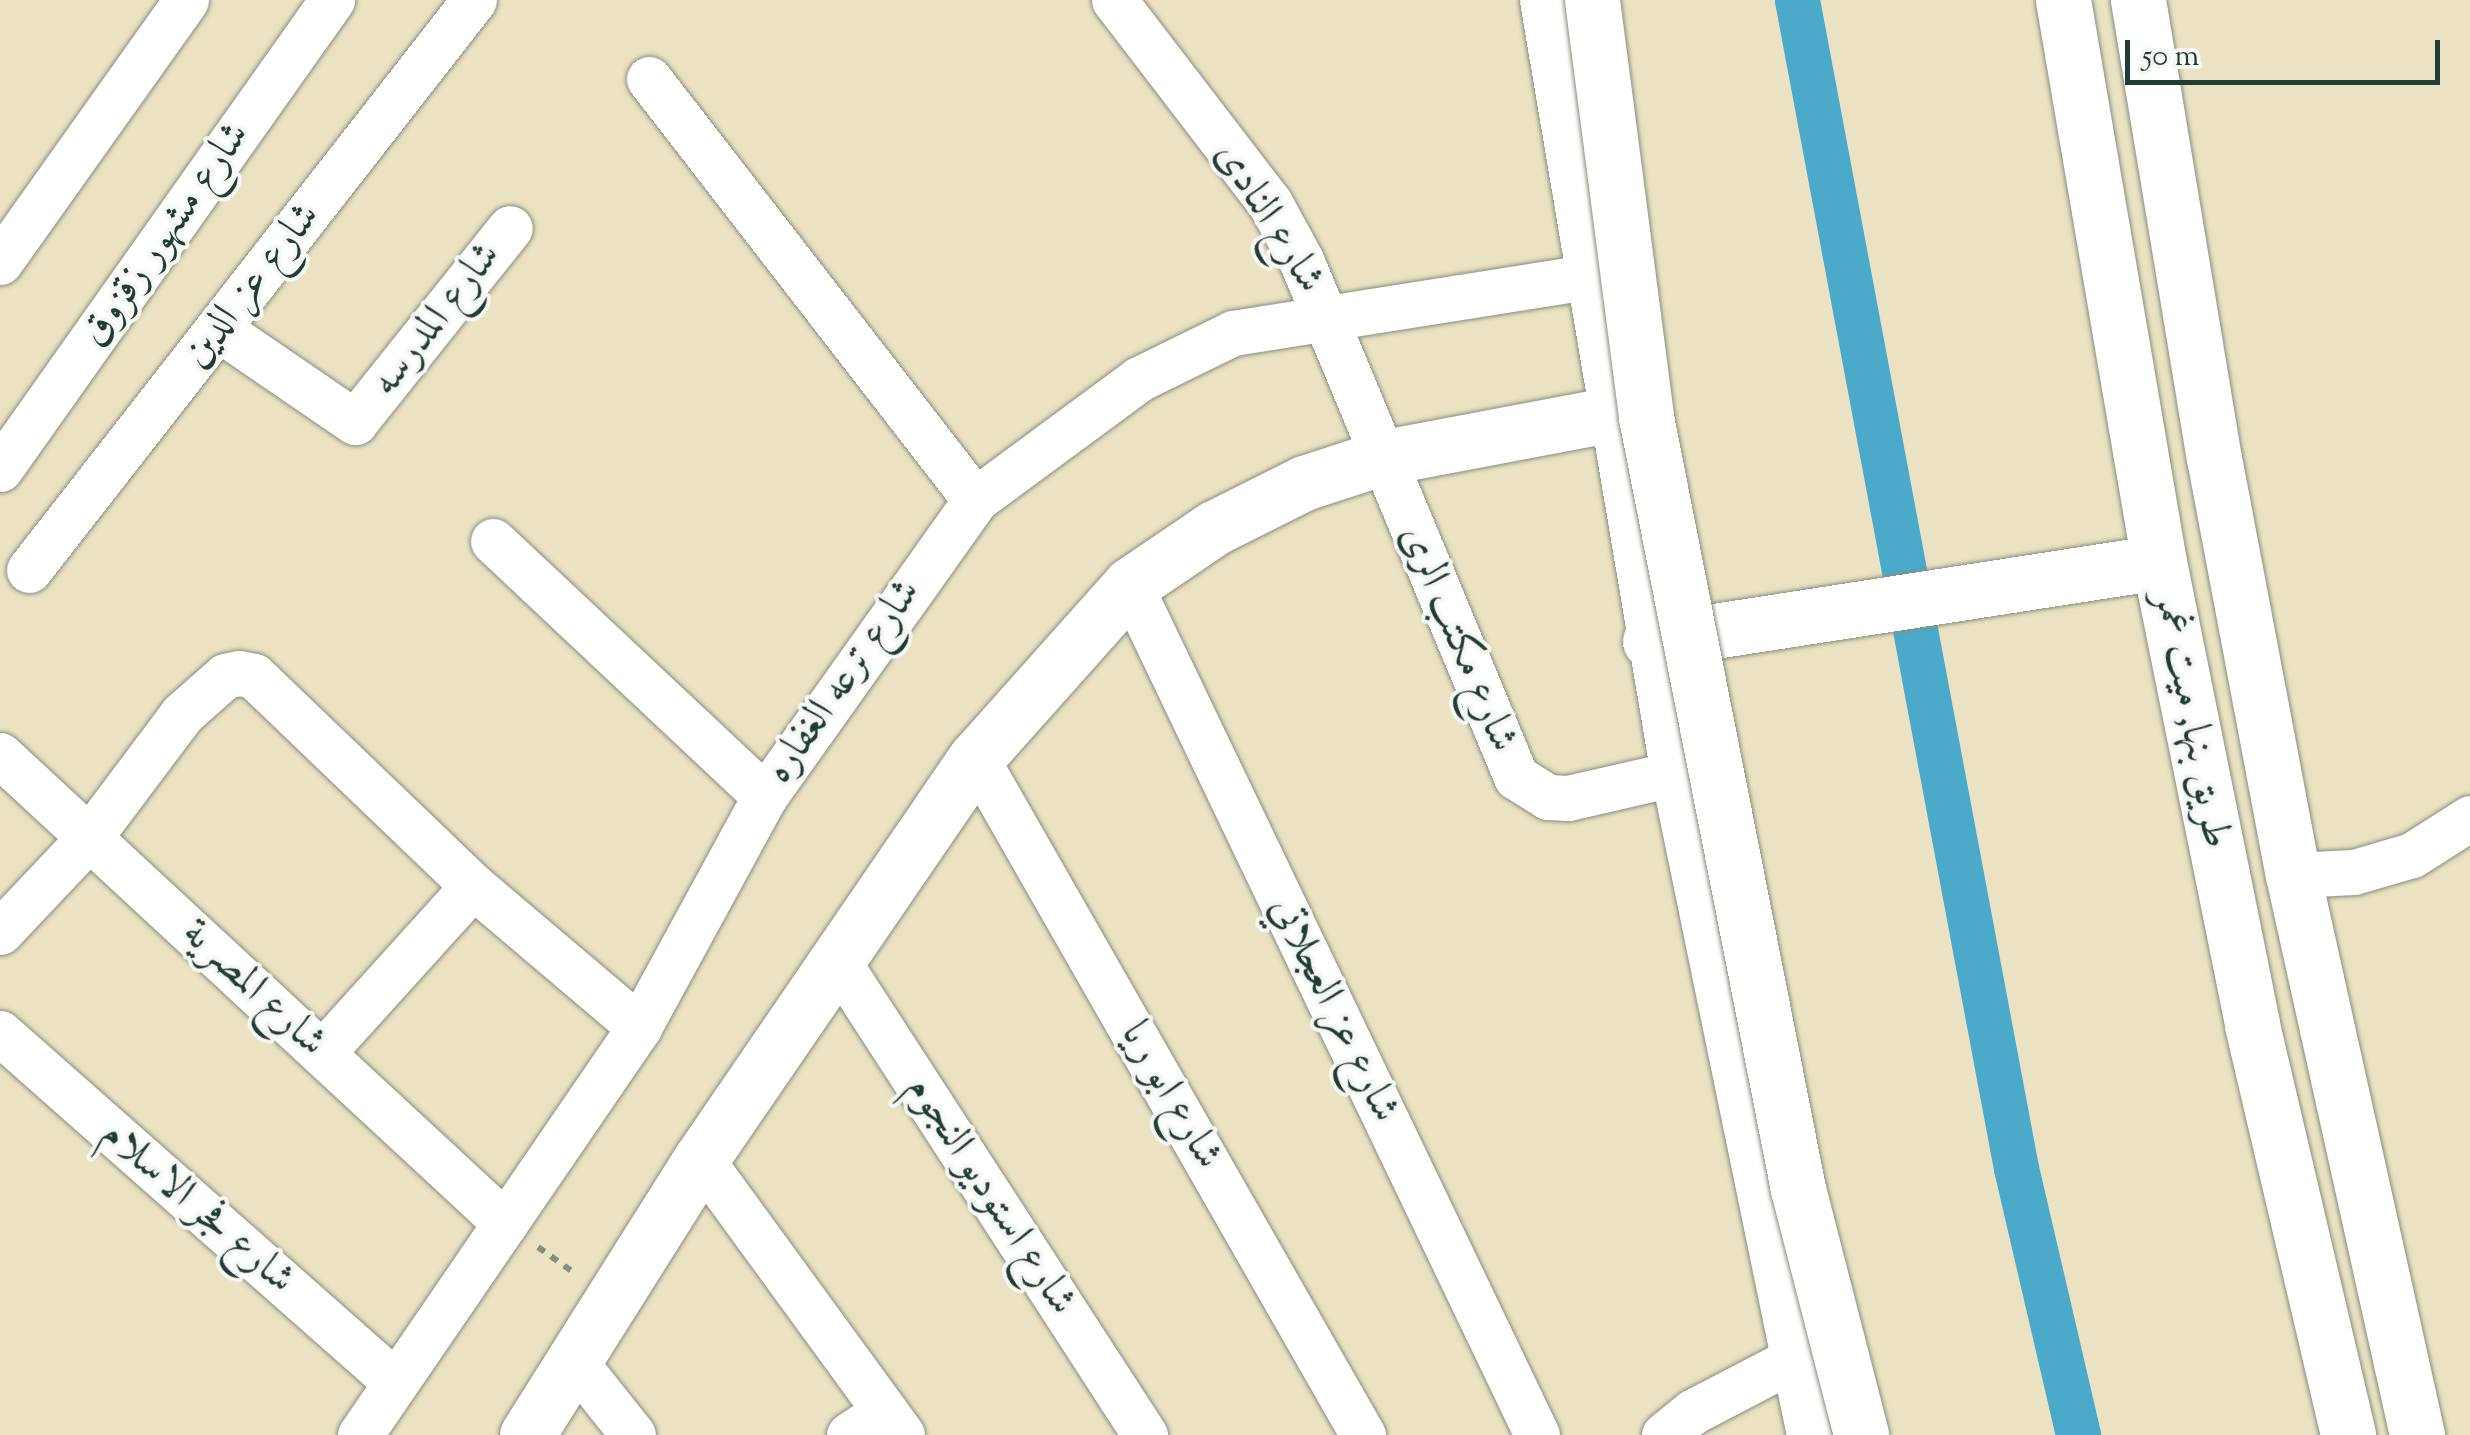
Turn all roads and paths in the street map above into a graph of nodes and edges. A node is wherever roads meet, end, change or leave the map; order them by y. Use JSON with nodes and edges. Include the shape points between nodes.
{"nodes":[{"id":1,"x":186,"y":0,"type":"edge"},
{"id":2,"x":332,"y":0,"type":"edge"},
{"id":3,"x":474,"y":0,"type":"edge"},
{"id":4,"x":1114,"y":0,"type":"edge"},
{"id":5,"x":1542,"y":0,"type":"edge"},
{"id":6,"x":1592,"y":0,"type":"edge"},
{"id":7,"x":2062,"y":0,"type":"edge"},
{"id":8,"x":2138,"y":0,"type":"edge"},
{"id":9,"x":649,"y":79,"type":"dead end"},
{"id":10,"x":510,"y":228,"type":"dead end"},
{"id":11,"x":0,"y":262,"type":"edge"},
{"id":12,"x":1590,"y":276,"type":"junction"},
{"id":13,"x":1330,"y":319,"type":"junction"},
{"id":14,"x":219,"y":328,"type":"junction"},
{"id":15,"x":1613,"y":414,"type":"junction"},
{"id":16,"x":1380,"y":458,"type":"junction"},
{"id":17,"x":0,"y":469,"type":"edge"},
{"id":18,"x":974,"y":500,"type":"junction"},
{"id":19,"x":492,"y":541,"type":"dead end"},
{"id":20,"x":2159,"y":562,"type":"junction"},
{"id":21,"x":29,"y":570,"type":"dead end"},
{"id":22,"x":1130,"y":585,"type":"junction"},
{"id":23,"x":1650,"y":640,"type":"junction"},
{"id":24,"x":0,"y":755,"type":"edge"},
{"id":25,"x":976,"y":758,"type":"junction"},
{"id":26,"x":1673,"y":774,"type":"junction"},
{"id":27,"x":765,"y":796,"type":"junction"},
{"id":28,"x":2470,"y":818,"type":"edge"},
{"id":29,"x":89,"y":838,"type":"junction"},
{"id":30,"x":2293,"y":874,"type":"junction"},
{"id":31,"x":474,"y":886,"type":"junction"},
{"id":32,"x":0,"y":932,"type":"edge"},
{"id":33,"x":835,"y":957,"type":"junction"},
{"id":34,"x":639,"y":1028,"type":"junction"},
{"id":35,"x":0,"y":1034,"type":"edge"},
{"id":36,"x":322,"y":1052,"type":"junction"},
{"id":37,"x":701,"y":1160,"type":"junction"},
{"id":38,"x":505,"y":1223,"type":"junction"},
{"id":39,"x":614,"y":1302,"type":"junction"},
{"id":40,"x":1790,"y":1361,"type":"junction"},
{"id":41,"x":575,"y":1362,"type":"junction"},
{"id":42,"x":395,"y":1382,"type":"junction"},
{"id":43,"x":879,"y":1427,"type":"edge"},
{"id":44,"x":360,"y":1435,"type":"edge"},
{"id":45,"x":527,"y":1435,"type":"edge"},
{"id":46,"x":632,"y":1435,"type":"edge"},
{"id":47,"x":1145,"y":1435,"type":"edge"},
{"id":48,"x":1363,"y":1435,"type":"edge"},
{"id":49,"x":1537,"y":1435,"type":"edge"},
{"id":50,"x":1664,"y":1435,"type":"edge"},
{"id":51,"x":1809,"y":1435,"type":"edge"},
{"id":52,"x":1861,"y":1435,"type":"edge"},
{"id":53,"x":2348,"y":1435,"type":"edge"},
{"id":54,"x":2417,"y":1435,"type":"edge"}],
"edges":[{"from":1,"to":11,"type":"street"},
{"from":2,"to":17,"type":"street","name":"شارع مشهور زقزوق"},
{"from":3,"to":14,"type":"street","name":"شارع عز الدين"},
{"from":4,"to":13,"type":"street","name":"شارع النادى","via":[[1270,203]]},
{"from":5,"to":12,"type":"street"},
{"from":6,"to":52,"type":"main road","bridge":true,"via":[[1646,417],[1798,1189]]},
{"from":7,"to":20,"type":"main road","name":"طريق بنها, ميت غمر"},
{"from":8,"to":30,"type":"main road","name":"طريق بنها, ميت غمر","via":[[2214,458]]},
{"from":9,"to":18,"type":"street"},
{"from":10,"to":14,"type":"street","name":"شارع المدرسه","via":[[354,422]]},
{"from":12,"to":13,"type":"street","name":"شارع ترعه الغفاره"},
{"from":12,"to":15,"type":"street"},
{"from":13,"to":16,"type":"street","name":"شارع النادى"},
{"from":13,"to":18,"type":"street","name":"شارع ترعه الغفاره","via":[[1234,333],[1139,379]]},
{"from":14,"to":21,"type":"street","name":"شارع عز الدين"},
{"from":15,"to":16,"type":"main road"},
{"from":15,"to":23,"type":"street"},
{"from":16,"to":22,"type":"main road","via":[[1304,483],[1214,528]]},
{"from":16,"to":26,"type":"street","name":"شارع مكتب الرى","via":[[1516,777],[1548,797],[1568,798]]},
{"from":18,"to":27,"type":"street","name":"شارع ترعه الغفاره"},
{"from":19,"to":27,"type":"street"},
{"from":20,"to":23,"type":"main road"},
{"from":20,"to":53,"type":"main road","name":"طريق بنها, ميت غمر","via":[[2252,1024]]},
{"from":22,"to":25,"type":"main road"},
{"from":22,"to":49,"type":"street","name":"شارع عز العجلاتي"},
{"from":23,"to":26,"type":"street"},
{"from":24,"to":29,"type":"street","name":"شارع المصرية"},
{"from":25,"to":33,"type":"main road"},
{"from":25,"to":48,"type":"street","name":"شارع ابو ريا"},
{"from":26,"to":40,"type":"street"},
{"from":27,"to":34,"type":"street","name":"شارع ترعه الغفاره"},
{"from":28,"to":30,"type":"street","via":[[2412,855],[2354,872]]},
{"from":29,"to":31,"type":"street","via":[[182,714],[224,676],[239,673],[262,684]]},
{"from":29,"to":32,"type":"street"},
{"from":29,"to":36,"type":"street","name":"شارع المصرية"},
{"from":30,"to":54,"type":"main road","name":"طريق بنها, ميت غمر"},
{"from":31,"to":34,"type":"street"},
{"from":31,"to":36,"type":"street"},
{"from":33,"to":37,"type":"main road"},
{"from":33,"to":47,"type":"street","name":"شارع استوديو النجوم"},
{"from":34,"to":38,"type":"street","name":"شارع ترعه الغفاره"},
{"from":35,"to":42,"type":"street","name":"شارع فجر الاسلام"},
{"from":36,"to":38,"type":"street","name":"شارع المصرية"},
{"from":37,"to":39,"type":"main road"},
{"from":37,"to":43,"type":"street"},
{"from":38,"to":39,"type":"path"},
{"from":38,"to":42,"type":"street","name":"شارع ترعه الغفاره"},
{"from":39,"to":41,"type":"main road"},
{"from":40,"to":50,"type":"street","via":[[1694,1411]]},
{"from":40,"to":51,"type":"street"},
{"from":41,"to":45,"type":"main road"},
{"from":41,"to":46,"type":"street"},
{"from":42,"to":44,"type":"street","name":"شارع ترعه الغفاره"}]}
